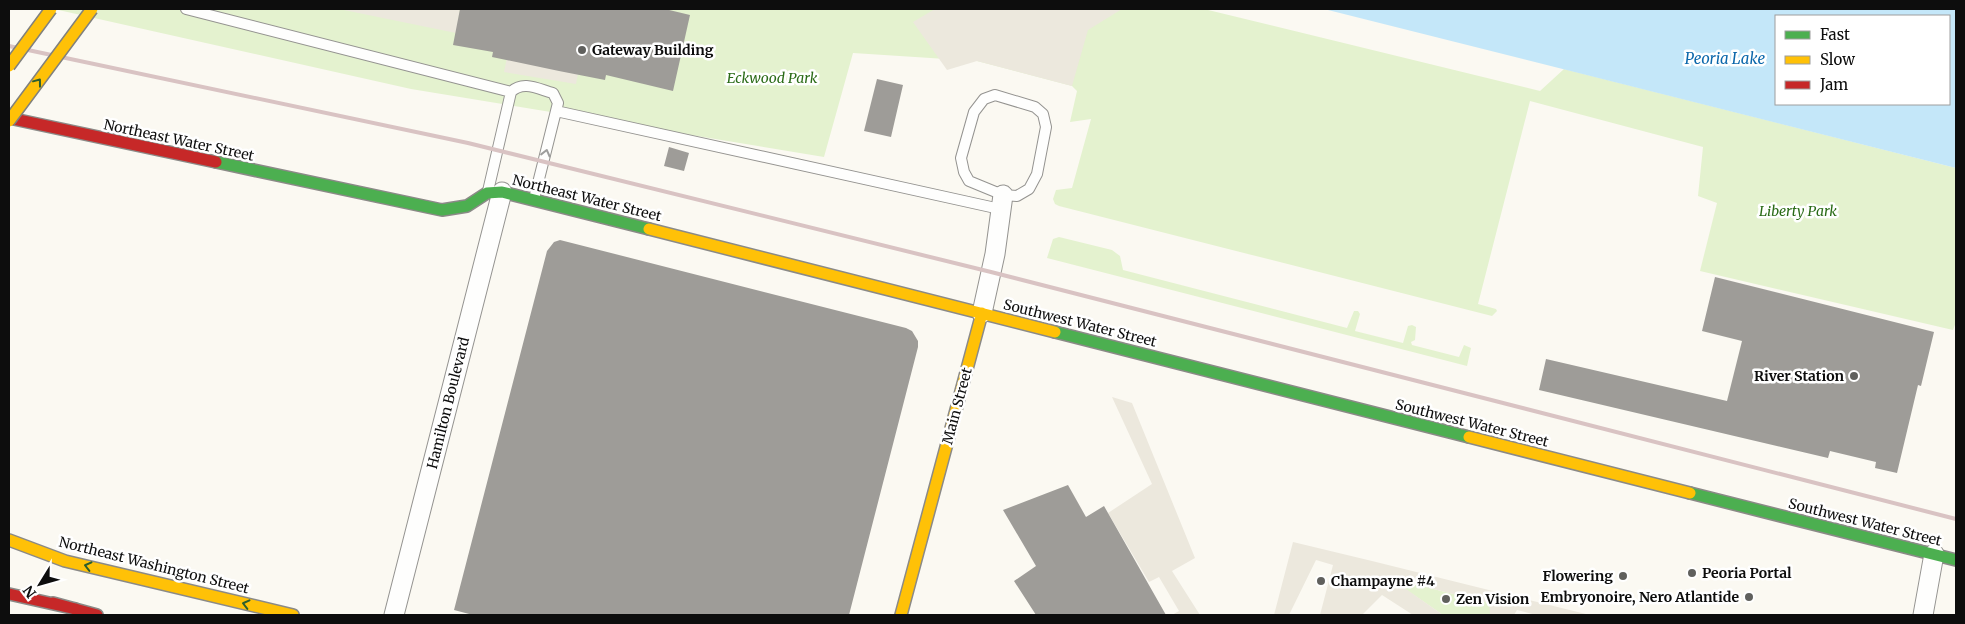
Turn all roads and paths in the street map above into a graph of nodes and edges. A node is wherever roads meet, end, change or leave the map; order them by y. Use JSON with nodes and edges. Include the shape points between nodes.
{"nodes":[{"id":1,"x":51,"y":9,"type":"edge"},
{"id":2,"x":92,"y":9,"type":"edge"},
{"id":3,"x":186,"y":9,"type":"edge"},
{"id":4,"x":9,"y":66,"type":"edge"},
{"id":5,"x":511,"y":92,"type":"junction"},
{"id":6,"x":556,"y":111,"type":"junction"},
{"id":7,"x":9,"y":120,"type":"edge"},
{"id":8,"x":495,"y":192,"type":"junction"},
{"id":9,"x":534,"y":200,"type":"junction"},
{"id":10,"x":1001,"y":202,"type":"junction"},
{"id":11,"x":982,"y":313,"type":"junction"},
{"id":12,"x":9,"y":540,"type":"edge"},
{"id":13,"x":1934,"y":554,"type":"junction"},
{"id":14,"x":1956,"y":560,"type":"edge"},
{"id":15,"x":9,"y":589,"type":"edge"},
{"id":16,"x":9,"y":594,"type":"edge"},
{"id":17,"x":76,"y":609,"type":"junction"},
{"id":18,"x":97,"y":615,"type":"edge"},
{"id":19,"x":293,"y":615,"type":"edge"},
{"id":20,"x":394,"y":615,"type":"edge"},
{"id":21,"x":901,"y":615,"type":"edge"},
{"id":22,"x":1924,"y":615,"type":"edge"}],
"edges":[{"from":1,"to":4,"type":"main road","bridge":true},
{"from":7,"to":2,"type":"main road","one_way":true,"bridge":true},
{"from":3,"to":5,"type":"lane"},
{"from":5,"to":6,"type":"lane","via":[[518,85],[523,85],[553,93],[557,98]]},
{"from":5,"to":8,"type":"lane"},
{"from":9,"to":6,"type":"lane","one_way":true},
{"from":6,"to":10,"type":"lane"},
{"from":7,"to":8,"type":"main road","name":"Northeast Water Street","via":[[442,210],[467,206]]},
{"from":8,"to":9,"type":"main road","name":"Northeast Water Street"},
{"from":8,"to":20,"type":"street","name":"Hamilton Boulevard"},
{"from":9,"to":11,"type":"main road","name":"Northeast Water Street"},
{"from":10,"to":10,"type":"lane","via":[[1028,189],[1037,174],[1046,127],[1043,114],[1035,108],[995,95],[984,99],[974,112],[962,158],[969,181]]},
{"from":10,"to":11,"type":"street","name":"Main Street","via":[[996,254]]},
{"from":11,"to":13,"type":"main road","name":"Southwest Water Street"},
{"from":11,"to":21,"type":"main road","name":"Main Street"},
{"from":19,"to":12,"type":"main road","name":"Northeast Washington Street","one_way":true,"via":[[65,561]]},
{"from":13,"to":14,"type":"main road","name":"Southwest Water Street"},
{"from":13,"to":22,"type":"street"},
{"from":15,"to":17,"type":"main road"},
{"from":16,"to":17,"type":"main road"},
{"from":17,"to":18,"type":"main road"}]}
